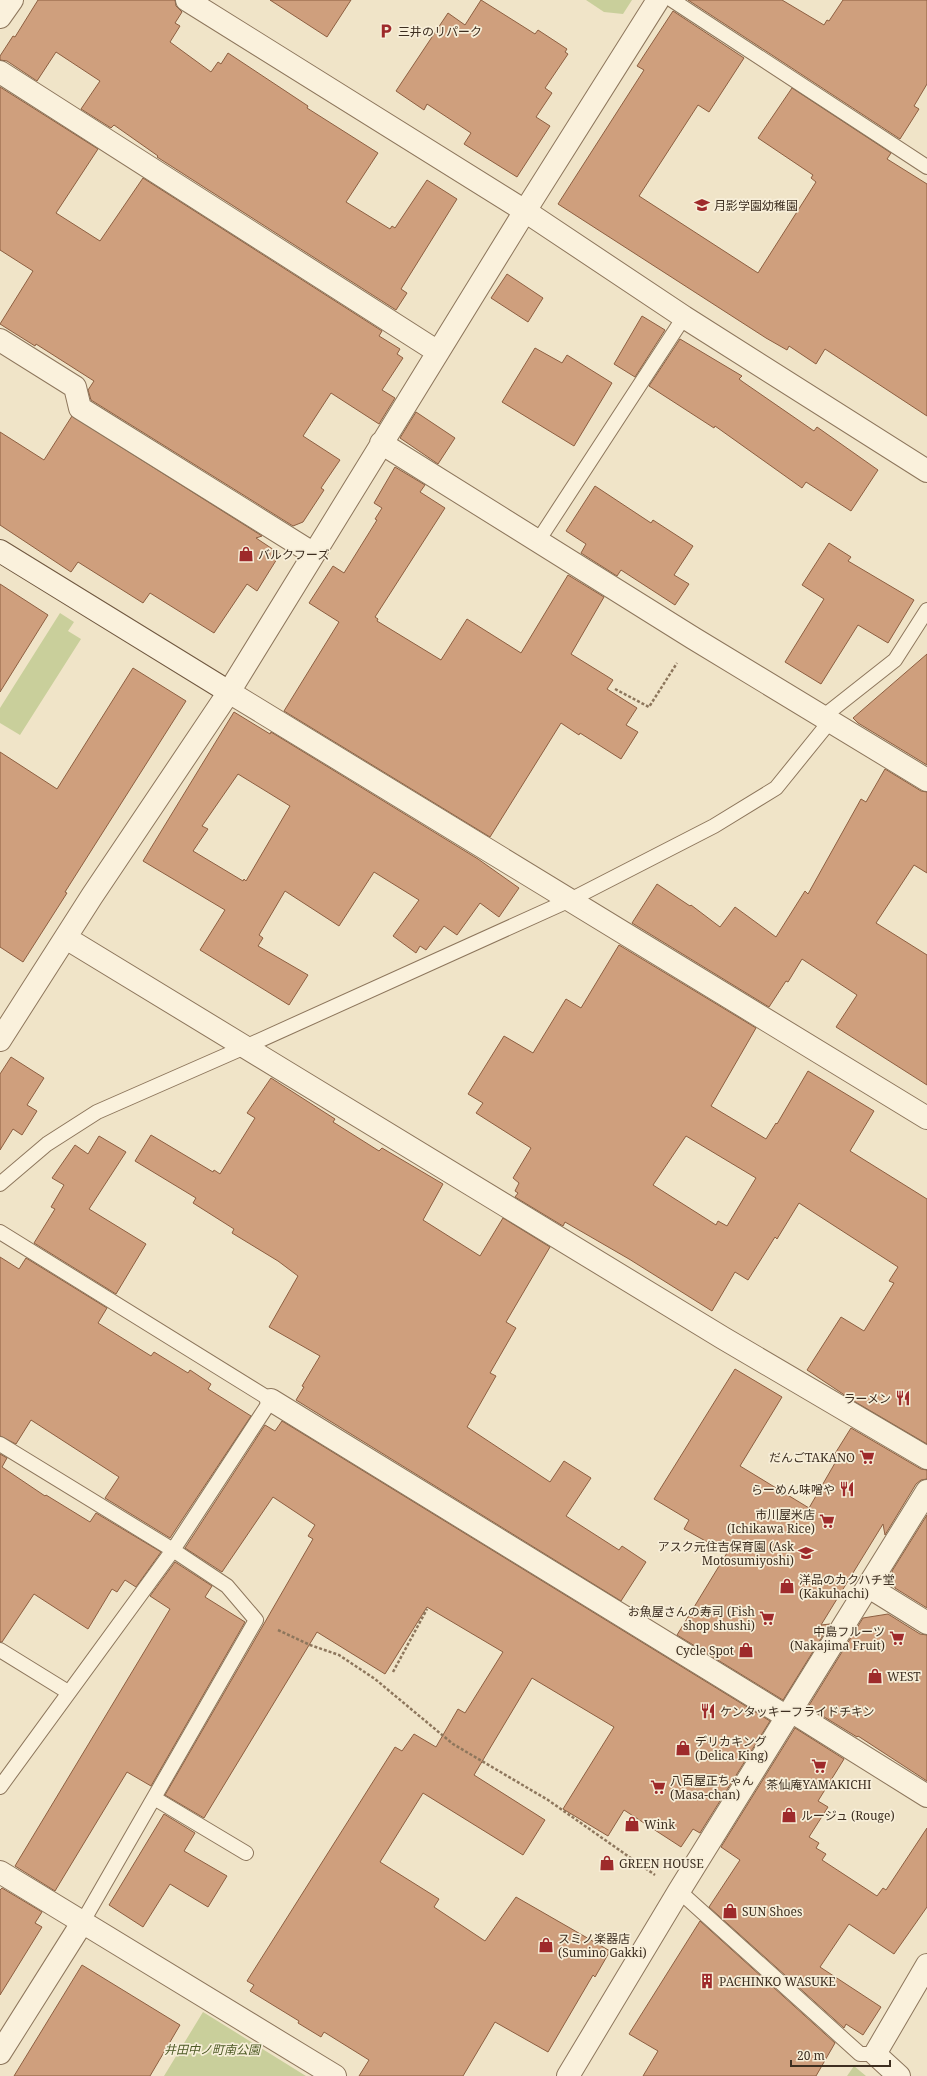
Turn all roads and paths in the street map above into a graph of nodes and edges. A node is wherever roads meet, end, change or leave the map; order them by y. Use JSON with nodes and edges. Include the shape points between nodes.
{"nodes":[{"id":1,"x":12,"y":0,"type":"edge"},
{"id":2,"x":188,"y":0,"type":"edge"},
{"id":3,"x":658,"y":0,"type":"edge"},
{"id":4,"x":672,"y":0,"type":"edge"},
{"id":5,"x":0,"y":17,"type":"edge"},
{"id":6,"x":0,"y":72,"type":"edge"},
{"id":7,"x":927,"y":167,"type":"edge"},
{"id":8,"x":525,"y":211,"type":"junction"},
{"id":9,"x":684,"y":317,"type":"junction"},
{"id":10,"x":0,"y":340,"type":"edge"},
{"id":11,"x":438,"y":352,"type":"junction"},
{"id":12,"x":381,"y":443,"type":"junction"},
{"id":13,"x":927,"y":471,"type":"edge"},
{"id":14,"x":538,"y":541,"type":"junction"},
{"id":15,"x":0,"y":551,"type":"edge"},
{"id":16,"x":314,"y":554,"type":"junction"},
{"id":17,"x":927,"y":610,"type":"edge"},
{"id":18,"x":693,"y":638,"type":"junction"},
{"id":19,"x":614,"y":689,"type":"dead end"},
{"id":20,"x":229,"y":692,"type":"junction"},
{"id":21,"x":828,"y":718,"type":"junction"},
{"id":22,"x":927,"y":780,"type":"edge"},
{"id":23,"x":570,"y":900,"type":"junction"},
{"id":24,"x":66,"y":938,"type":"junction"},
{"id":25,"x":0,"y":1040,"type":"edge"},
{"id":26,"x":245,"y":1047,"type":"junction"},
{"id":27,"x":927,"y":1118,"type":"edge"},
{"id":28,"x":0,"y":1184,"type":"edge"},
{"id":29,"x":0,"y":1232,"type":"edge"},
{"id":30,"x":271,"y":1400,"type":"junction"},
{"id":31,"x":0,"y":1444,"type":"edge"},
{"id":32,"x":927,"y":1458,"type":"edge"},
{"id":33,"x":927,"y":1491,"type":"edge"},
{"id":34,"x":173,"y":1550,"type":"junction"},
{"id":35,"x":869,"y":1587,"type":"junction"},
{"id":36,"x":427,"y":1609,"type":"dead end"},
{"id":37,"x":256,"y":1620,"type":"junction"},
{"id":38,"x":927,"y":1623,"type":"edge"},
{"id":39,"x":0,"y":1650,"type":"edge"},
{"id":40,"x":393,"y":1672,"type":"dead end"},
{"id":41,"x":68,"y":1692,"type":"junction"},
{"id":42,"x":789,"y":1714,"type":"junction"},
{"id":43,"x":0,"y":1787,"type":"edge"},
{"id":44,"x":927,"y":1796,"type":"edge"},
{"id":45,"x":154,"y":1798,"type":"junction"},
{"id":46,"x":246,"y":1853,"type":"dead end"},
{"id":47,"x":0,"y":1872,"type":"edge"},
{"id":48,"x":678,"y":1891,"type":"junction"},
{"id":49,"x":82,"y":1923,"type":"junction"},
{"id":50,"x":927,"y":1965,"type":"edge"},
{"id":51,"x":0,"y":2053,"type":"edge"},
{"id":52,"x":875,"y":2054,"type":"junction"},
{"id":53,"x":335,"y":2076,"type":"edge"},
{"id":54,"x":568,"y":2076,"type":"edge"},
{"id":55,"x":899,"y":2076,"type":"edge"}],
"edges":[{"from":1,"to":5,"type":"street"},
{"from":2,"to":8,"type":"street"},
{"from":3,"to":8,"type":"street"},
{"from":4,"to":7,"type":"lane"},
{"from":6,"to":11,"type":"street"},
{"from":8,"to":9,"type":"street"},
{"from":8,"to":11,"type":"street"},
{"from":9,"to":13,"type":"street"},
{"from":9,"to":14,"type":"lane"},
{"from":10,"to":16,"type":"street","via":[[75,387],[80,408]]},
{"from":11,"to":12,"type":"street"},
{"from":12,"to":14,"type":"street"},
{"from":12,"to":16,"type":"street"},
{"from":14,"to":18,"type":"street"},
{"from":15,"to":20,"type":"street"},
{"from":16,"to":20,"type":"street"},
{"from":17,"to":21,"type":"lane","via":[[896,660]]},
{"from":18,"to":19,"type":"path","via":[[649,707]]},
{"from":18,"to":21,"type":"street"},
{"from":20,"to":23,"type":"street"},
{"from":20,"to":24,"type":"street"},
{"from":21,"to":22,"type":"street"},
{"from":21,"to":23,"type":"lane","via":[[776,788],[714,826]]},
{"from":23,"to":26,"type":"lane"},
{"from":23,"to":27,"type":"street"},
{"from":24,"to":25,"type":"street"},
{"from":24,"to":26,"type":"street"},
{"from":26,"to":28,"type":"lane","via":[[97,1112],[47,1144]]},
{"from":26,"to":32,"type":"street","via":[[724,1338]]},
{"from":29,"to":30,"type":"lane"},
{"from":30,"to":34,"type":"lane"},
{"from":30,"to":42,"type":"street"},
{"from":31,"to":34,"type":"lane"},
{"from":33,"to":35,"type":"street"},
{"from":34,"to":37,"type":"lane","via":[[227,1586]]},
{"from":34,"to":41,"type":"lane"},
{"from":35,"to":38,"type":"street"},
{"from":35,"to":42,"type":"street"},
{"from":36,"to":40,"type":"path"},
{"from":37,"to":45,"type":"lane"},
{"from":37,"to":48,"type":"path","via":[[310,1645],[339,1655],[375,1679],[453,1744],[548,1800]]},
{"from":39,"to":41,"type":"lane"},
{"from":41,"to":43,"type":"lane"},
{"from":42,"to":44,"type":"street"},
{"from":42,"to":48,"type":"street"},
{"from":45,"to":46,"type":"lane"},
{"from":45,"to":49,"type":"lane"},
{"from":47,"to":49,"type":"street"},
{"from":48,"to":52,"type":"lane","via":[[860,2054]]},
{"from":48,"to":54,"type":"street"},
{"from":49,"to":51,"type":"street"},
{"from":49,"to":53,"type":"street"},
{"from":50,"to":52,"type":"street"},
{"from":52,"to":55,"type":"street"}]}
